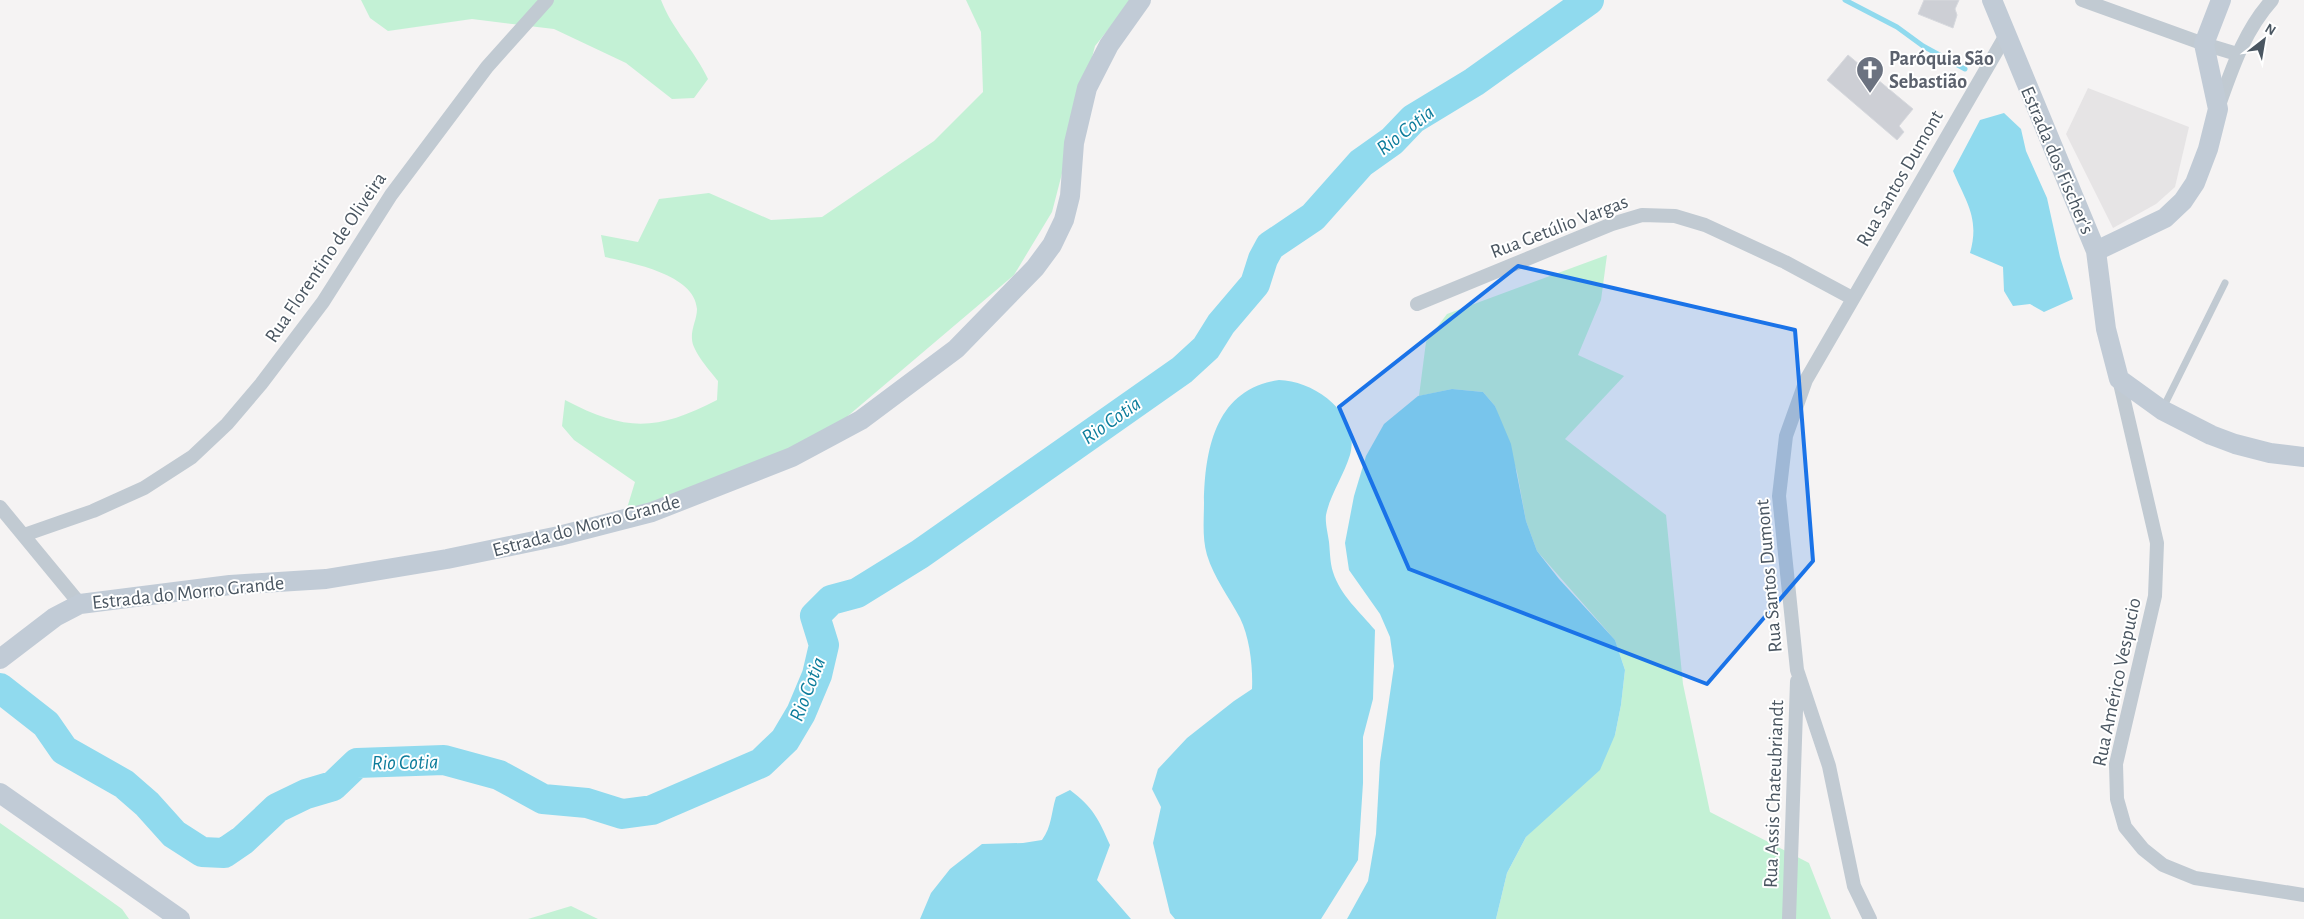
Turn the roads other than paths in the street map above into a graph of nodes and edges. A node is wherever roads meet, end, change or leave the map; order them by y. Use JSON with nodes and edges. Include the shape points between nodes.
{"nodes":[{"id":1,"x":547,"y":0,"type":"edge"},
{"id":2,"x":1142,"y":0,"type":"edge"},
{"id":3,"x":1992,"y":0,"type":"edge"},
{"id":4,"x":2082,"y":0,"type":"edge"},
{"id":5,"x":2221,"y":0,"type":"edge"},
{"id":6,"x":2272,"y":0,"type":"edge"},
{"id":7,"x":2006,"y":35,"type":"junction"},
{"id":8,"x":2204,"y":44,"type":"junction"},
{"id":9,"x":2237,"y":54,"type":"junction"},
{"id":10,"x":2218,"y":109,"type":"junction"},
{"id":11,"x":2096,"y":251,"type":"junction"},
{"id":12,"x":2225,"y":283,"type":"dead end"},
{"id":13,"x":1852,"y":298,"type":"junction"},
{"id":14,"x":1417,"y":304,"type":"dead end"},
{"id":15,"x":2119,"y":379,"type":"junction"},
{"id":16,"x":2162,"y":410,"type":"junction"},
{"id":17,"x":2304,"y":457,"type":"edge"},
{"id":18,"x":0,"y":506,"type":"edge"},
{"id":19,"x":24,"y":535,"type":"junction"},
{"id":20,"x":80,"y":604,"type":"junction"},
{"id":21,"x":7,"y":654,"type":"edge"},
{"id":22,"x":1797,"y":670,"type":"junction"},
{"id":23,"x":0,"y":793,"type":"edge"},
{"id":24,"x":2304,"y":895,"type":"edge"},
{"id":25,"x":180,"y":919,"type":"edge"},
{"id":26,"x":1790,"y":919,"type":"edge"},
{"id":27,"x":1870,"y":919,"type":"edge"}],
"edges":[{"from":1,"to":19,"type":"street","name":"Rua Florentino de Oliveira","via":[[487,67],[391,195],[323,302],[227,424],[192,457],[144,488],[93,511]]},
{"from":2,"to":20,"type":"street","name":"Estrada do Morro Grande","via":[[1108,45],[1087,88],[1074,143],[1070,196],[1064,220],[1052,245],[1035,268],[956,349],[861,420],[792,457],[707,492],[652,512],[559,536],[447,560],[326,579],[230,585]]},
{"from":3,"to":7,"type":"street","name":"Estrada dos Fischer's"},
{"from":4,"to":8,"type":"street"},
{"from":5,"to":8,"type":"street"},
{"from":6,"to":9,"type":"street"},
{"from":7,"to":11,"type":"street","name":"Estrada dos Fischer's"},
{"from":7,"to":13,"type":"street","name":"Rua Santos Dumont"},
{"from":8,"to":9,"type":"street"},
{"from":8,"to":10,"type":"street","name":"Estrada dos Fischer's"},
{"from":9,"to":10,"type":"street"},
{"from":10,"to":11,"type":"street","name":"Estrada dos Fischer's","via":[[2205,158],[2195,184],[2183,201],[2165,218]]},
{"from":11,"to":15,"type":"street","via":[[2106,329]]},
{"from":12,"to":16,"type":"lane"},
{"from":13,"to":14,"type":"street","name":"Rua Getúlio Vargas","via":[[1705,225],[1675,216],[1642,215],[1612,224]]},
{"from":13,"to":22,"type":"street","name":"Rua Santos Dumont","via":[[1806,380],[1786,436],[1779,496]]},
{"from":15,"to":16,"type":"street"},
{"from":15,"to":24,"type":"street","name":"Rua Américo Vespucio","via":[[2156,543],[2155,596],[2116,764],[2116,799],[2125,827],[2143,849],[2163,865],[2196,878]]},
{"from":16,"to":17,"type":"street","via":[[2235,444]]},
{"from":18,"to":19,"type":"street"},
{"from":19,"to":20,"type":"street"},
{"from":20,"to":21,"type":"street","name":"Estrada do Morro Grande","via":[[60,614]]},
{"from":22,"to":26,"type":"street","name":"Rua Assis Chateubriandt"},
{"from":22,"to":27,"type":"street","name":"Rua Santos Dumont","via":[[1829,766],[1854,886]]},
{"from":23,"to":25,"type":"street"}]}
